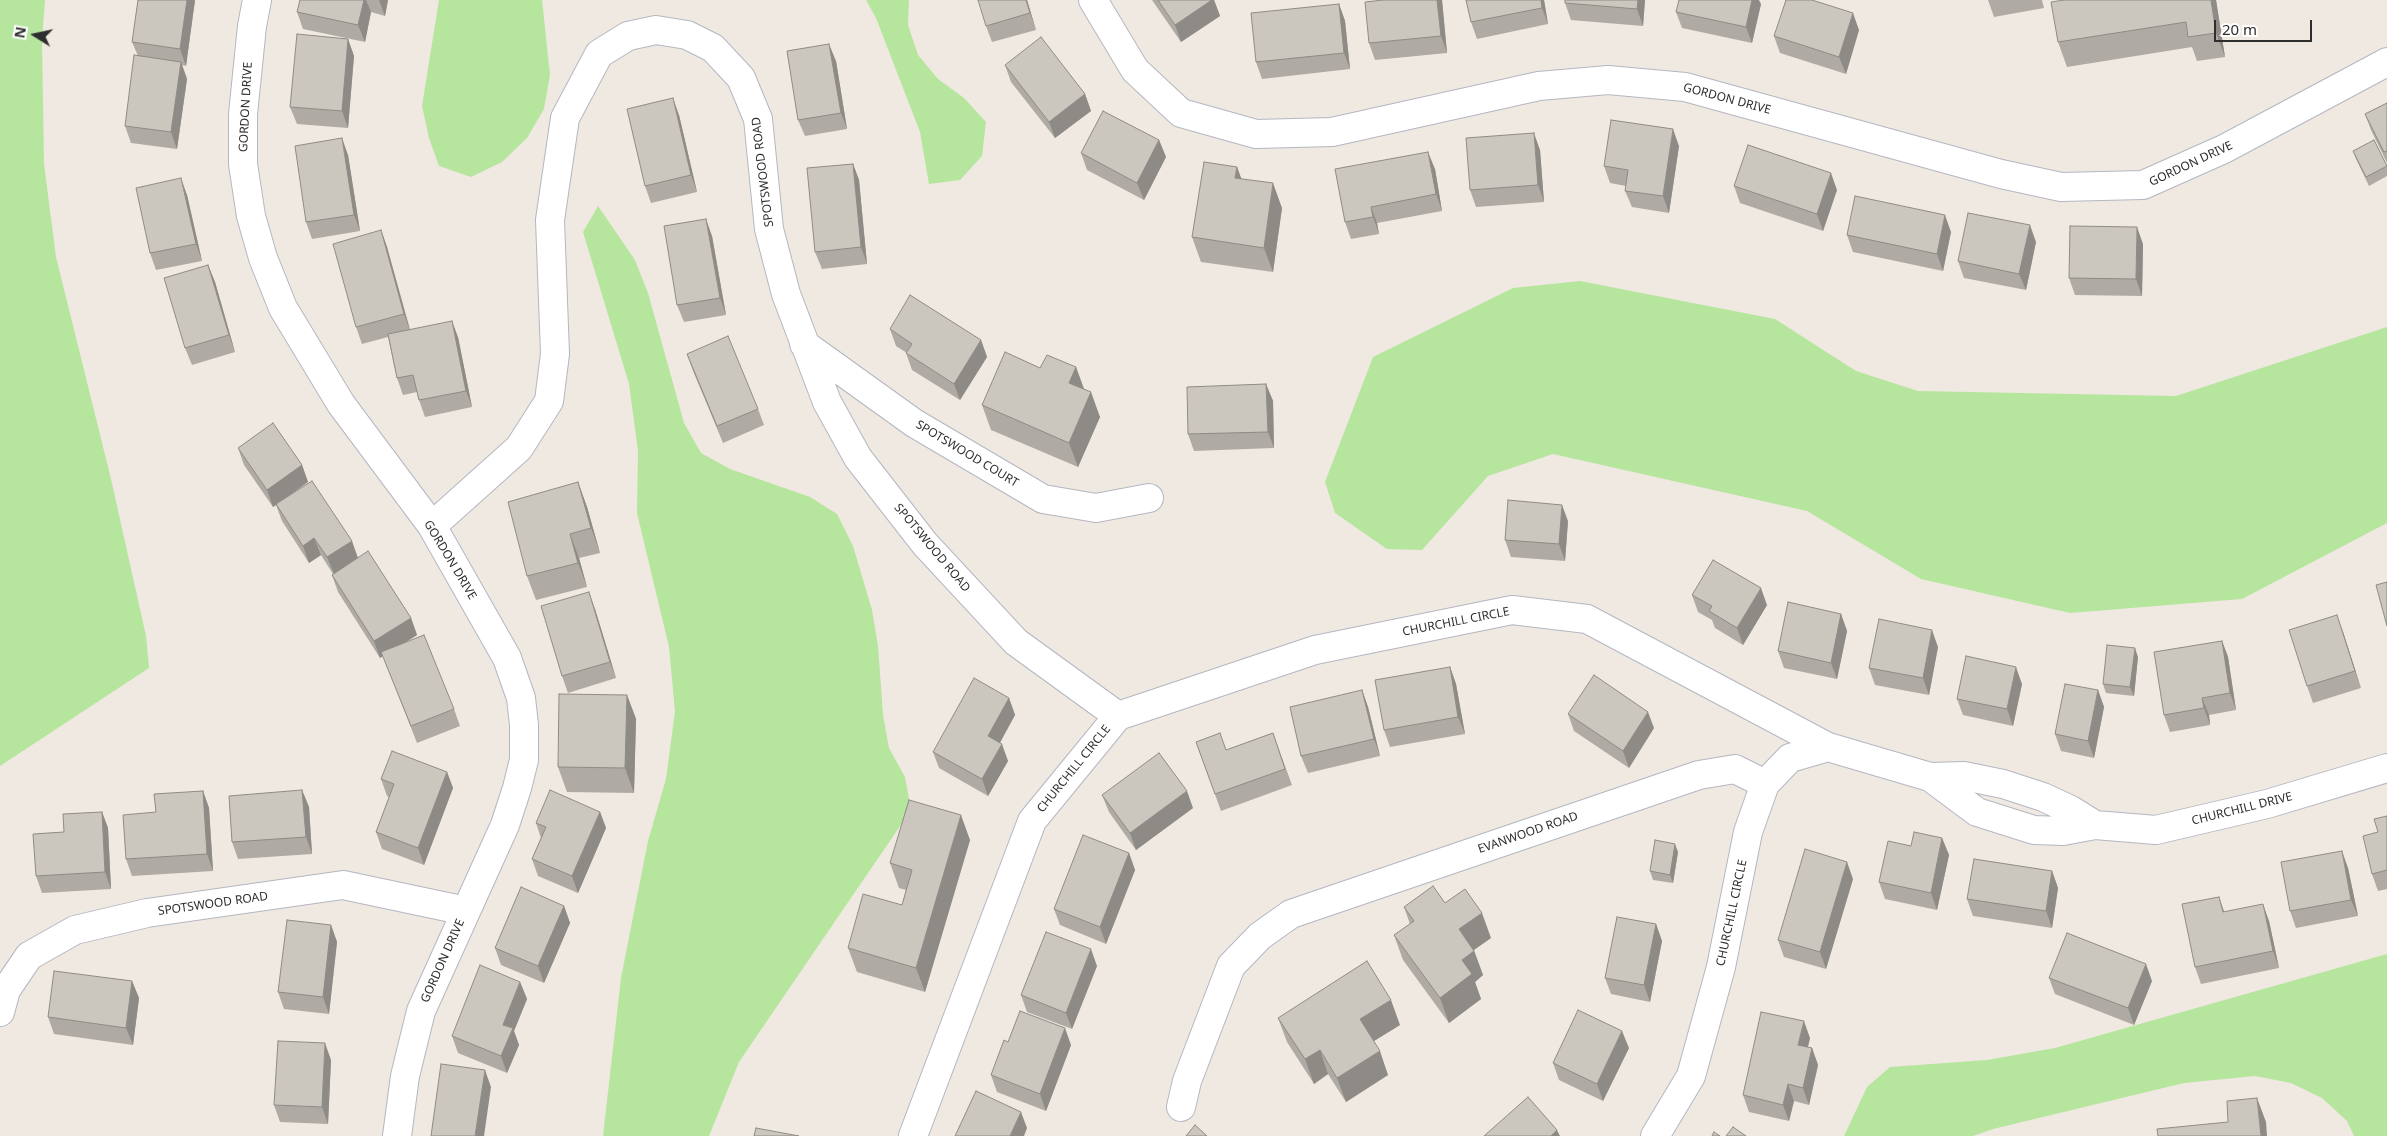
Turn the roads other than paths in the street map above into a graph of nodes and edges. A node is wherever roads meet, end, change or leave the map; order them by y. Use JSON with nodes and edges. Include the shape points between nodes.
{"nodes":[{"id":1,"x":257,"y":0,"type":"edge"},
{"id":2,"x":1092,"y":0,"type":"edge"},
{"id":3,"x":2387,"y":62,"type":"edge"},
{"id":4,"x":804,"y":344,"type":"junction"},
{"id":5,"x":1149,"y":498,"type":"dead end"},
{"id":6,"x":432,"y":526,"type":"junction"},
{"id":7,"x":1118,"y":716,"type":"junction"},
{"id":8,"x":1828,"y":747,"type":"junction"},
{"id":9,"x":2387,"y":768,"type":"edge"},
{"id":10,"x":1930,"y":777,"type":"junction"},
{"id":11,"x":1764,"y":784,"type":"junction"},
{"id":12,"x":2095,"y":825,"type":"junction"},
{"id":13,"x":466,"y":911,"type":"junction"},
{"id":14,"x":0,"y":1012,"type":"edge"},
{"id":15,"x":1181,"y":1107,"type":"dead end"},
{"id":16,"x":397,"y":1136,"type":"edge"},
{"id":17,"x":913,"y":1136,"type":"edge"},
{"id":18,"x":1655,"y":1136,"type":"edge"}],
"edges":[{"from":1,"to":6,"type":"street","name":"GORDON DRIVE","via":[[243,114],[243,164],[251,216],[263,258],[283,308],[340,404]]},
{"from":2,"to":3,"type":"street","name":"GORDON DRIVE","via":[[1135,70],[1181,113],[1256,134],[1332,132],[1539,86],[1608,80],[1685,87],[2001,174],[2062,187],[2144,186],[2224,149]]},
{"from":4,"to":5,"type":"street","name":"SPOTSWOOD COURT","via":[[914,423],[1043,499],[1096,508]]},
{"from":4,"to":6,"type":"street","name":"SPOTSWOOD ROAD","via":[[786,294],[769,229],[758,119],[741,78],[713,48],[687,35],[656,30],[628,36],[599,54],[565,118],[550,220],[555,354],[549,400],[519,448]]},
{"from":4,"to":7,"type":"street","name":"SPOTSWOOD ROAD","via":[[827,402],[858,458],[925,544],[1016,642]]},
{"from":6,"to":13,"type":"street","name":"GORDON DRIVE","via":[[507,658],[521,698],[524,725],[524,760],[518,788]]},
{"from":7,"to":8,"type":"street","name":"CHURCHILL CIRCLE","via":[[1315,650],[1512,610],[1587,619]]},
{"from":7,"to":17,"type":"street","name":"CHURCHILL CIRCLE","via":[[1032,821]]},
{"from":8,"to":10,"type":"street","name":"CHURCHILL DRIVE"},
{"from":8,"to":11,"type":"street","name":"CHURCHILL CIRCLE","via":[[1790,758]]},
{"from":9,"to":12,"type":"street","name":"CHURCHILL DRIVE","via":[[2267,804],[2156,830]]},
{"from":10,"to":12,"type":"street","name":"CHURCHILL DRIVE","via":[[1964,776],[2003,784],[2043,796]]},
{"from":10,"to":12,"type":"street","name":"CHURCHILL DRIVE","via":[[1977,812],[2008,823],[2034,830],[2063,831]]},
{"from":11,"to":15,"type":"street","name":"EVANWOOD ROAD","via":[[1735,769],[1699,775],[1291,914],[1260,936],[1231,966],[1187,1080]]},
{"from":11,"to":18,"type":"street","name":"CHURCHILL CIRCLE","via":[[1748,832],[1721,967],[1692,1076]]},
{"from":13,"to":14,"type":"street","name":"SPOTSWOOD ROAD","via":[[343,885],[147,913],[75,930],[29,956],[6,990]]},
{"from":13,"to":16,"type":"street","name":"GORDON DRIVE","via":[[421,1011],[405,1076]]}]}
